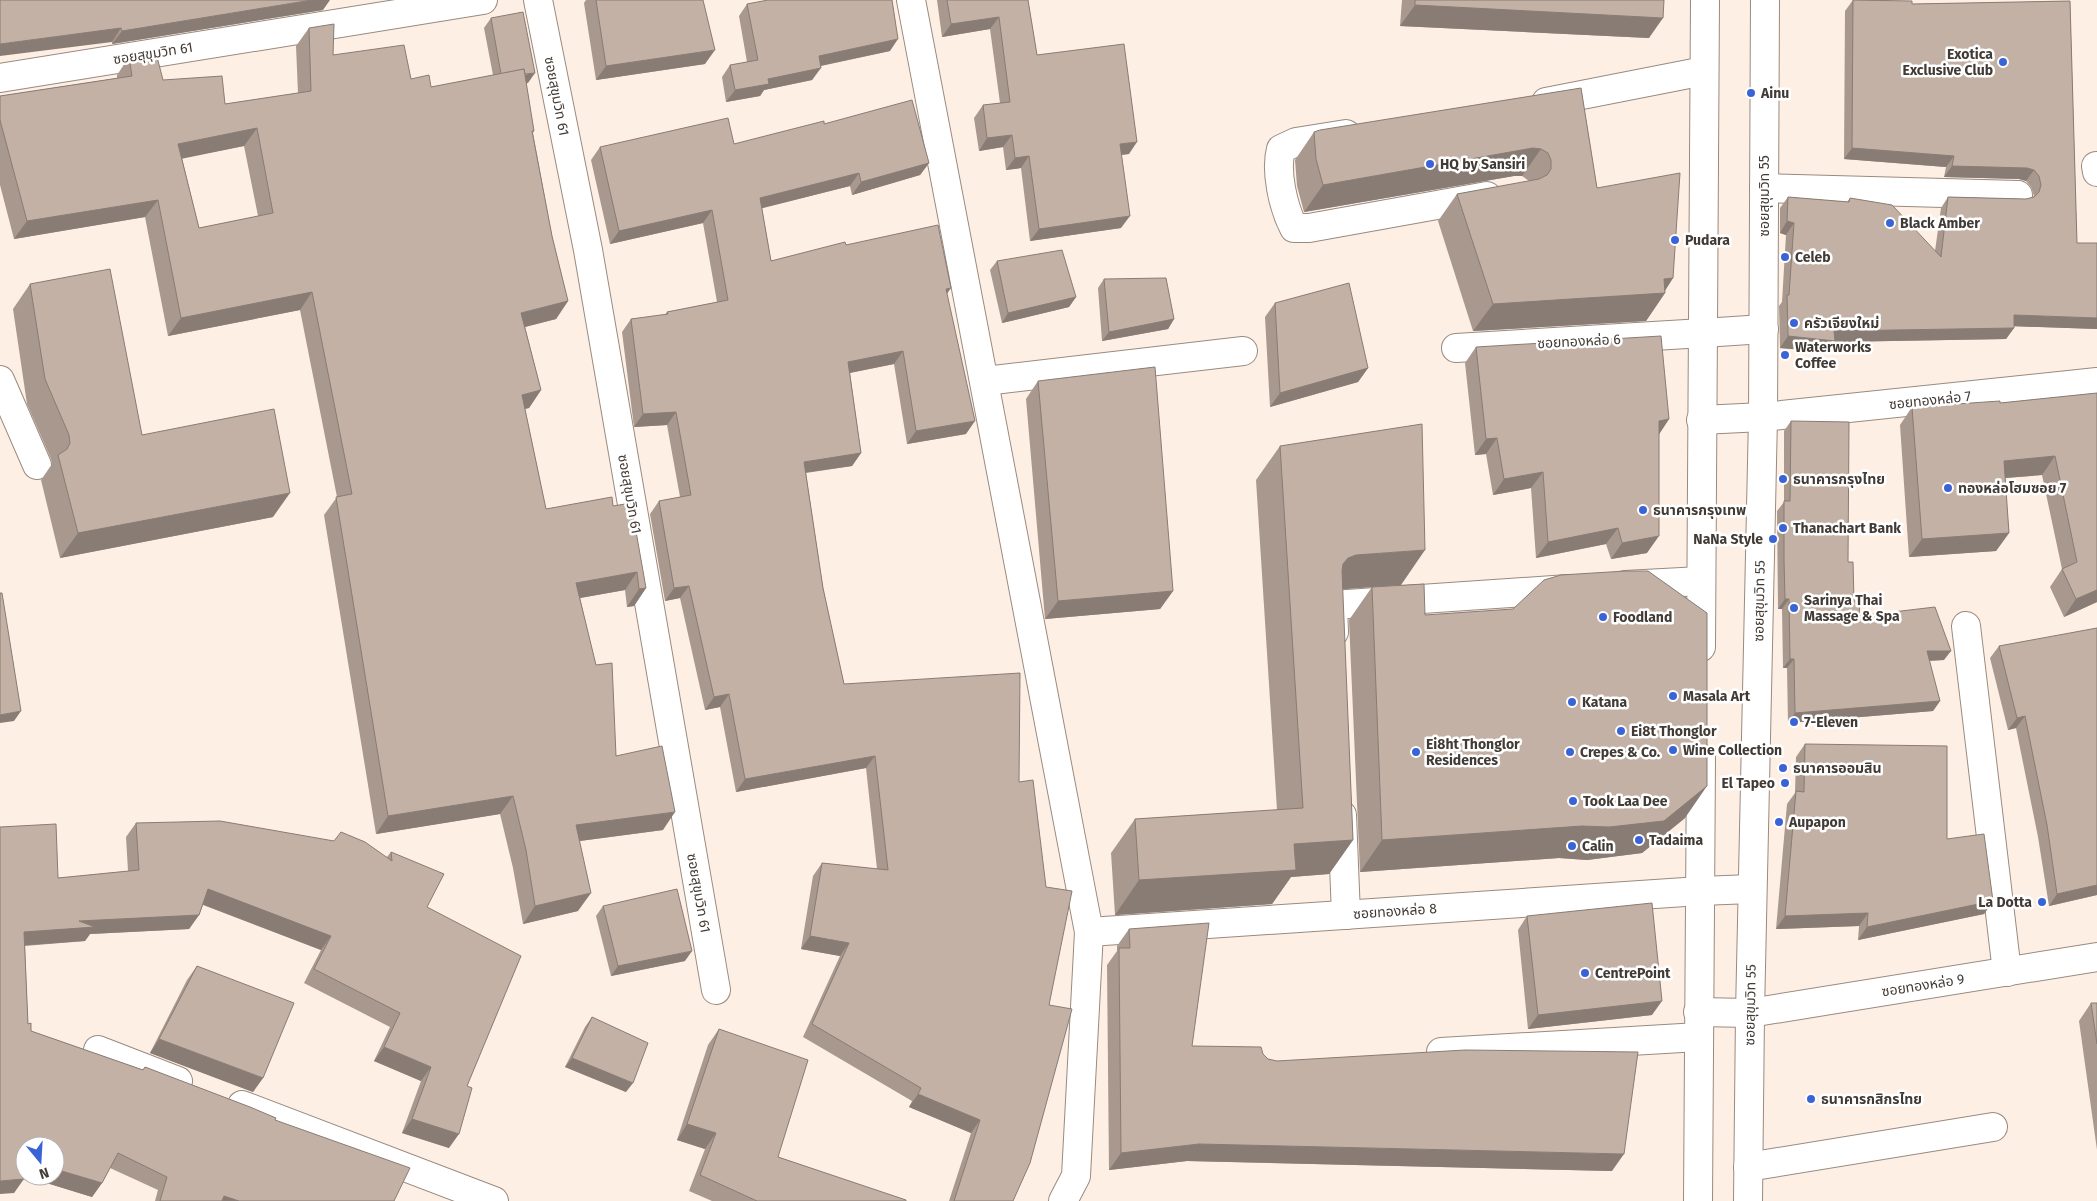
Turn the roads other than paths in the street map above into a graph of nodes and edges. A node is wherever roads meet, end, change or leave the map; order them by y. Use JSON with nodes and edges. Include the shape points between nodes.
{"nodes":[{"id":1,"x":483,"y":0,"type":"edge"},
{"id":2,"x":538,"y":0,"type":"edge"},
{"id":3,"x":911,"y":0,"type":"edge"},
{"id":4,"x":1705,"y":0,"type":"edge"},
{"id":5,"x":1765,"y":0,"type":"edge"},
{"id":6,"x":1704,"y":72,"type":"junction"},
{"id":7,"x":0,"y":78,"type":"edge"},
{"id":8,"x":1519,"y":106,"type":"edge"},
{"id":9,"x":1374,"y":129,"type":"edge"},
{"id":10,"x":1764,"y":188,"type":"junction"},
{"id":11,"x":1507,"y":192,"type":"edge"},
{"id":12,"x":2018,"y":194,"type":"dead end"},
{"id":13,"x":1764,"y":329,"type":"junction"},
{"id":14,"x":1703,"y":333,"type":"junction"},
{"id":15,"x":1456,"y":348,"type":"dead end"},
{"id":16,"x":1243,"y":351,"type":"dead end"},
{"id":17,"x":0,"y":380,"type":"edge"},
{"id":18,"x":985,"y":381,"type":"junction"},
{"id":19,"x":2097,"y":382,"type":"edge"},
{"id":20,"x":1763,"y":417,"type":"junction"},
{"id":21,"x":1702,"y":420,"type":"junction"},
{"id":22,"x":37,"y":465,"type":"dead end"},
{"id":23,"x":1701,"y":581,"type":"junction"},
{"id":24,"x":1966,"y":626,"type":"dead end"},
{"id":25,"x":1335,"y":655,"type":"edge"},
{"id":26,"x":1701,"y":668,"type":"edge"},
{"id":27,"x":1701,"y":736,"type":"edge"},
{"id":28,"x":1341,"y":795,"type":"edge"},
{"id":29,"x":1752,"y":889,"type":"junction"},
{"id":30,"x":1700,"y":891,"type":"junction"},
{"id":31,"x":1346,"y":915,"type":"junction"},
{"id":32,"x":1089,"y":932,"type":"junction"},
{"id":33,"x":2097,"y":956,"type":"edge"},
{"id":34,"x":2007,"y":972,"type":"junction"},
{"id":35,"x":716,"y":990,"type":"dead end"},
{"id":36,"x":1750,"y":1013,"type":"junction"},
{"id":37,"x":1699,"y":1024,"type":"junction"},
{"id":38,"x":98,"y":1050,"type":"dead end"},
{"id":39,"x":1412,"y":1054,"type":"edge"},
{"id":40,"x":1993,"y":1127,"type":"dead end"},
{"id":41,"x":1748,"y":1167,"type":"junction"},
{"id":42,"x":494,"y":1201,"type":"edge"},
{"id":43,"x":1063,"y":1201,"type":"edge"},
{"id":44,"x":1698,"y":1201,"type":"edge"},
{"id":45,"x":1748,"y":1201,"type":"edge"}],
"edges":[{"from":1,"to":7,"type":"street","name":"ซอยสุขุมวิท 61"},
{"from":2,"to":35,"type":"street","name":"ซอยสุขุมวิท 61","via":[[588,250]]},
{"from":3,"to":18,"type":"street"},
{"from":4,"to":6,"type":"street"},
{"from":5,"to":10,"type":"street","name":"ซอยสุขุมวิท 55"},
{"from":6,"to":8,"type":"street","via":[[1579,106]]},
{"from":6,"to":14,"type":"street"},
{"from":9,"to":11,"type":"street","via":[[1296,142],[1281,149],[1278,162],[1288,215],[1294,228]]},
{"from":10,"to":12,"type":"street"},
{"from":10,"to":13,"type":"street","name":"ซอยสุขุมวิท 55"},
{"from":13,"to":14,"type":"street","name":"ซอยทองหล่อ 6"},
{"from":13,"to":20,"type":"street","name":"ซอยสุขุมวิท 55"},
{"from":14,"to":15,"type":"street","name":"ซอยทองหล่อ 6"},
{"from":14,"to":21,"type":"street"},
{"from":16,"to":18,"type":"street"},
{"from":17,"to":22,"type":"street"},
{"from":18,"to":32,"type":"street"},
{"from":19,"to":20,"type":"street","name":"ซอยทองหล่อ 7"},
{"from":20,"to":21,"type":"street","name":"ซอยทองหล่อ 7"},
{"from":20,"to":29,"type":"street","name":"ซอยสุขุมวิท 55"},
{"from":21,"to":23,"type":"street"},
{"from":23,"to":25,"type":"street","via":[[1333,605]]},
{"from":23,"to":26,"type":"street"},
{"from":24,"to":34,"type":"street"},
{"from":27,"to":30,"type":"street"},
{"from":28,"to":31,"type":"street"},
{"from":29,"to":30,"type":"street","name":"ซอยทองหล่อ 8"},
{"from":29,"to":36,"type":"street","name":"ซอยสุขุมวิท 55"},
{"from":30,"to":31,"type":"street","name":"ซอยทองหล่อ 8"},
{"from":30,"to":37,"type":"street"},
{"from":31,"to":32,"type":"street","name":"ซอยทองหล่อ 8"},
{"from":32,"to":43,"type":"street","via":[[1076,1176]]},
{"from":33,"to":34,"type":"street","name":"ซอยทองหล่อ 9"},
{"from":34,"to":36,"type":"street","name":"ซอยทองหล่อ 9"},
{"from":36,"to":37,"type":"street","name":"ซอยทองหล่อ 9"},
{"from":36,"to":41,"type":"street","name":"ซอยสุขุมวิท 55"},
{"from":37,"to":39,"type":"street","name":"ซอยทองหล่อ 9"},
{"from":37,"to":44,"type":"street"},
{"from":38,"to":42,"type":"street"},
{"from":40,"to":41,"type":"street"},
{"from":41,"to":45,"type":"street","name":"ซอยสุขุมวิท 55"}]}
